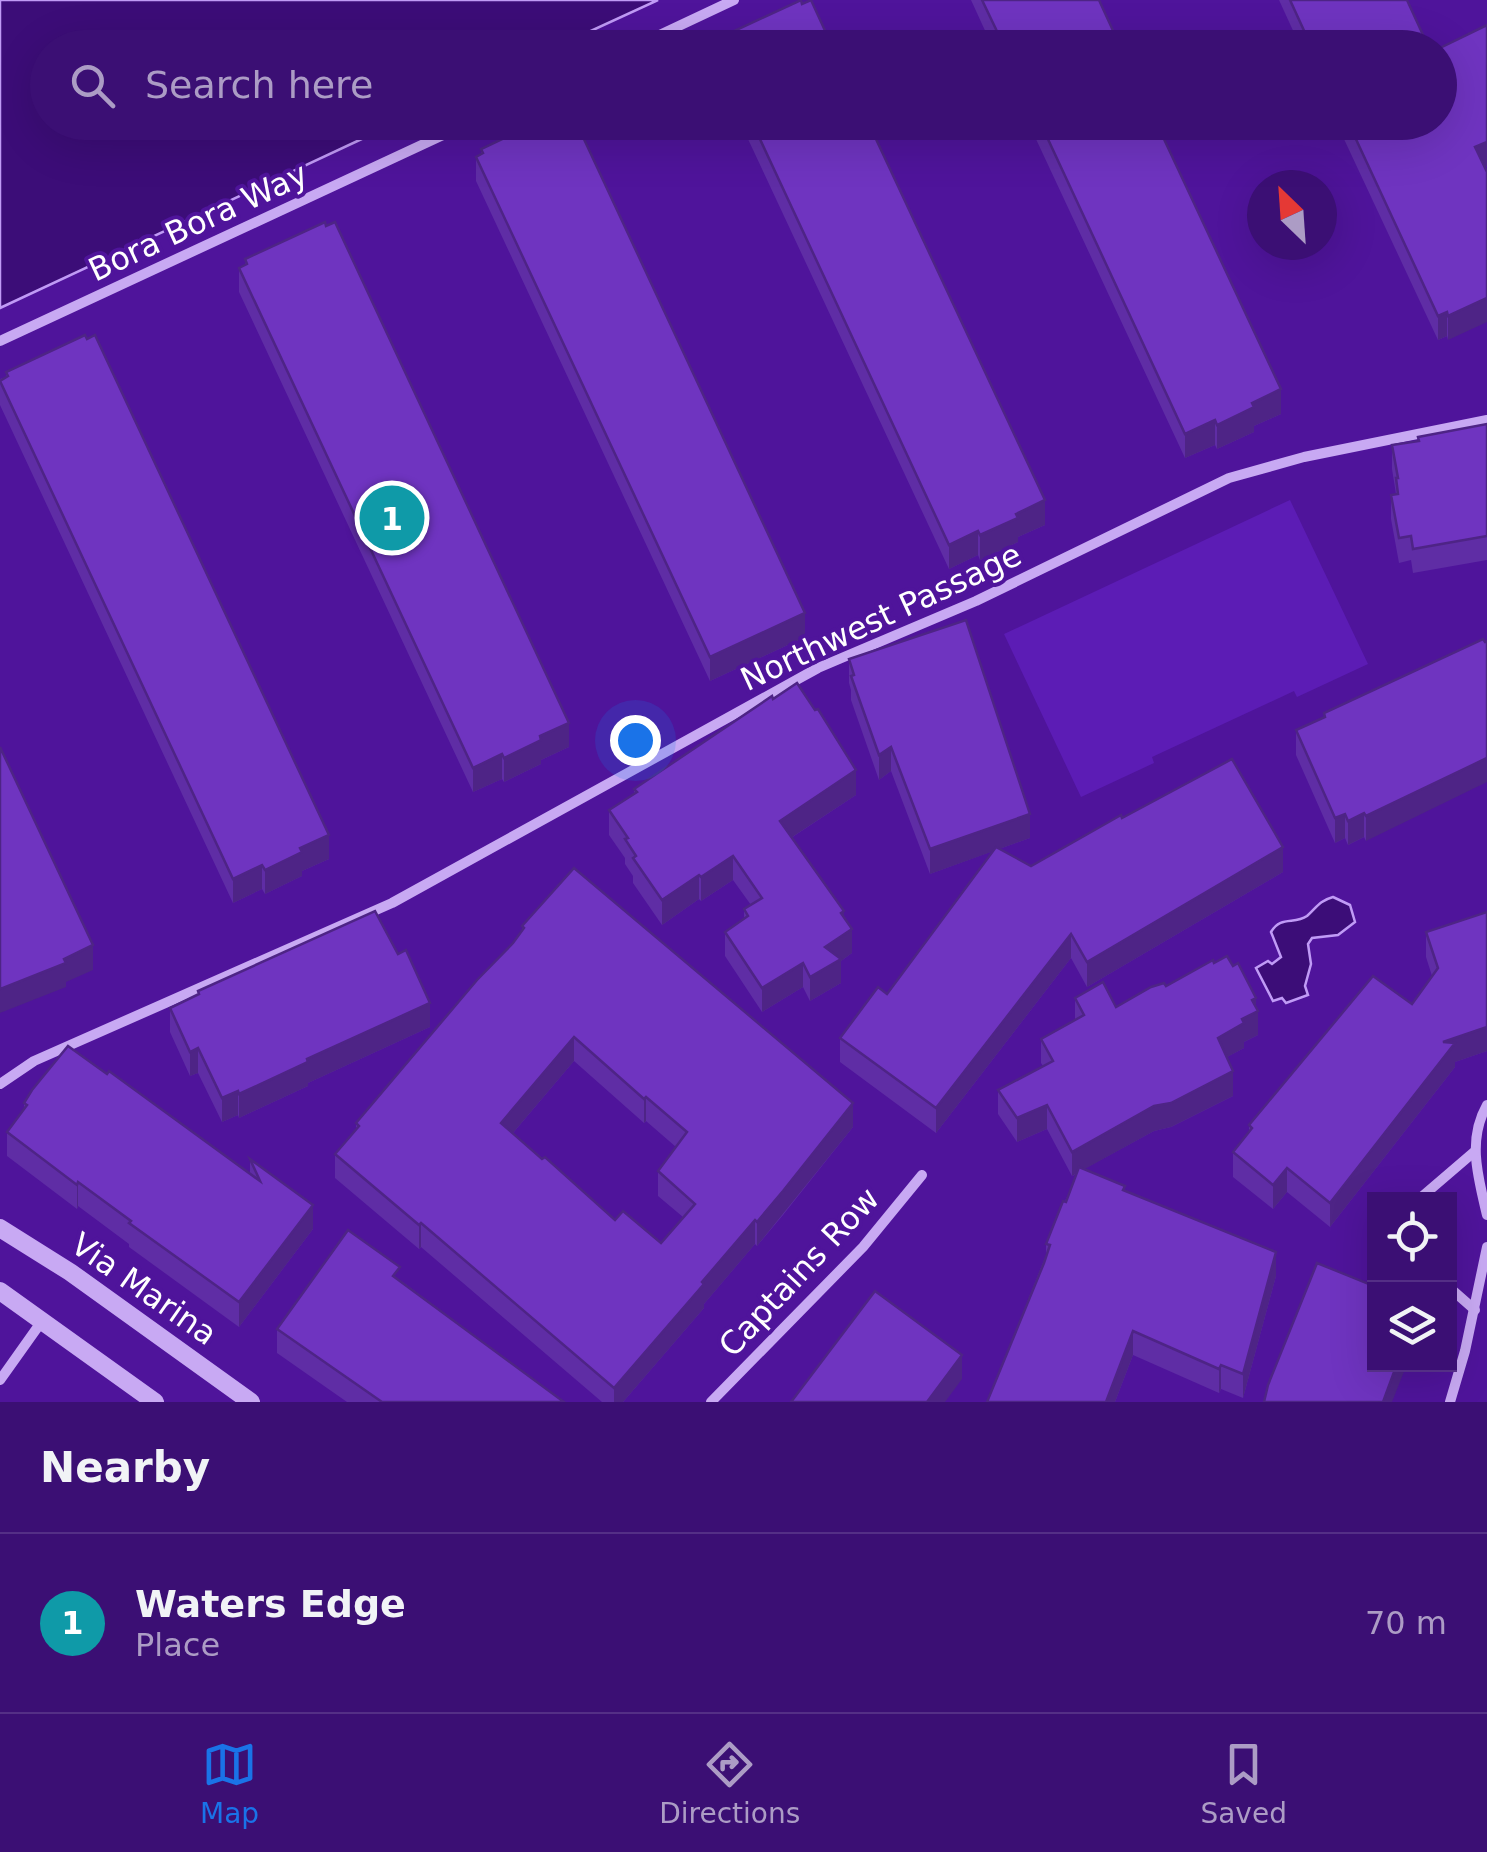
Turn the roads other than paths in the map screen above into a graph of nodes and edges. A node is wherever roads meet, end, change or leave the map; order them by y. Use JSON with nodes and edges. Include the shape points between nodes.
{"nodes":[{"id":1,"x":734,"y":0,"type":"edge"},
{"id":2,"x":670,"y":30,"type":"edge"},
{"id":3,"x":432,"y":140,"type":"edge"},
{"id":4,"x":0,"y":341,"type":"edge"},
{"id":5,"x":1487,"y":420,"type":"edge"},
{"id":6,"x":0,"y":1084,"type":"edge"},
{"id":7,"x":1487,"y":1105,"type":"edge"},
{"id":8,"x":1474,"y":1152,"type":"junction"},
{"id":9,"x":922,"y":1176,"type":"dead end"},
{"id":10,"x":1427,"y":1192,"type":"edge"},
{"id":11,"x":1487,"y":1215,"type":"edge"},
{"id":12,"x":0,"y":1228,"type":"edge"},
{"id":13,"x":1487,"y":1247,"type":"edge"},
{"id":14,"x":0,"y":1290,"type":"edge"},
{"id":15,"x":1457,"y":1294,"type":"edge"},
{"id":16,"x":1474,"y":1310,"type":"junction"},
{"id":17,"x":42,"y":1321,"type":"junction"},
{"id":18,"x":0,"y":1380,"type":"edge"},
{"id":19,"x":155,"y":1402,"type":"edge"},
{"id":20,"x":252,"y":1402,"type":"edge"},
{"id":21,"x":711,"y":1402,"type":"edge"},
{"id":22,"x":1450,"y":1402,"type":"edge"}],
"edges":[{"from":1,"to":2,"type":"street"},
{"from":3,"to":4,"type":"street","name":"Bora Bora Way"},
{"from":5,"to":6,"type":"street","name":"Northwest Passage","via":[[1304,456],[1229,478],[976,601],[818,668],[392,902],[34,1061]]},
{"from":7,"to":8,"type":"street"},
{"from":8,"to":10,"type":"street"},
{"from":8,"to":11,"type":"street"},
{"from":9,"to":21,"type":"street","name":"Captains Row","via":[[863,1248]]},
{"from":12,"to":20,"type":"street","name":"Via Marina"},
{"from":13,"to":16,"type":"street"},
{"from":14,"to":17,"type":"street"},
{"from":15,"to":16,"type":"street"},
{"from":16,"to":22,"type":"street"},
{"from":17,"to":18,"type":"street"},
{"from":17,"to":19,"type":"street"}]}
